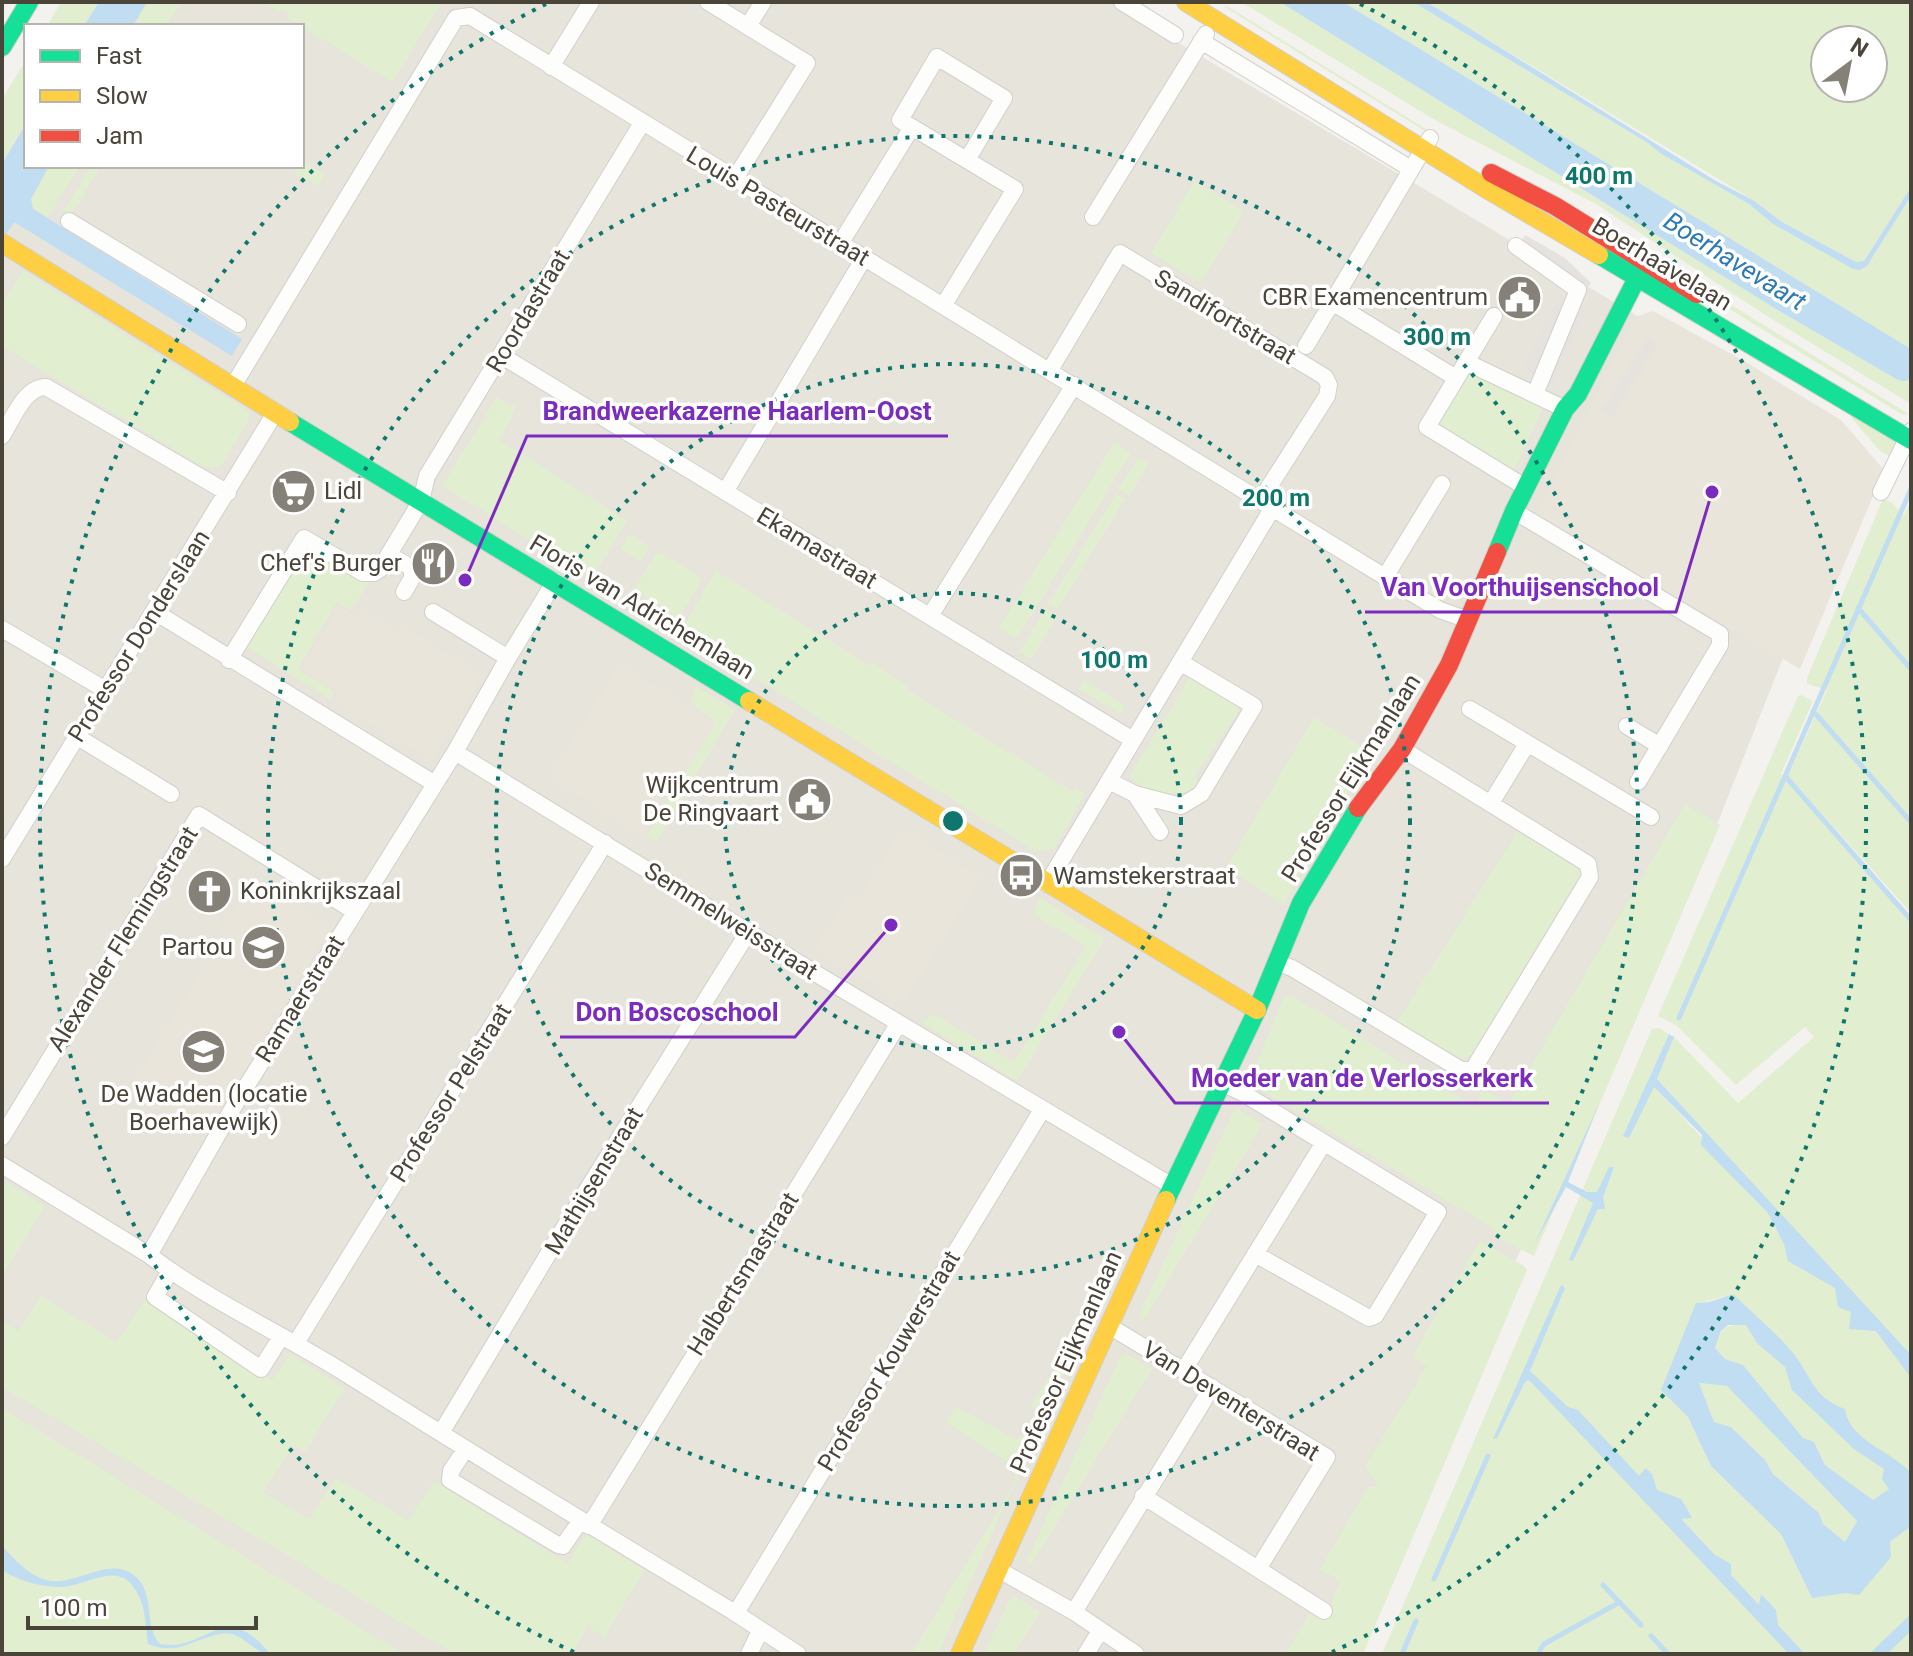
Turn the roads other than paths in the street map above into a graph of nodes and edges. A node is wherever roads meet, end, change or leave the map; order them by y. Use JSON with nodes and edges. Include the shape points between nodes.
{"nodes":[{"id":1,"x":29,"y":2,"type":"edge"},
{"id":2,"x":591,"y":2,"type":"edge"},
{"id":3,"x":708,"y":2,"type":"edge"},
{"id":4,"x":763,"y":2,"type":"edge"},
{"id":5,"x":1122,"y":2,"type":"edge"},
{"id":6,"x":1186,"y":2,"type":"edge"},
{"id":7,"x":1214,"y":11,"type":"edge"},
{"id":8,"x":748,"y":26,"type":"junction"},
{"id":9,"x":1175,"y":35,"type":"dead end"},
{"id":10,"x":1201,"y":41,"type":"junction"},
{"id":11,"x":2,"y":47,"type":"edge"},
{"id":12,"x":551,"y":67,"type":"junction"},
{"id":13,"x":642,"y":123,"type":"junction"},
{"id":14,"x":912,"y":127,"type":"junction"},
{"id":15,"x":1426,"y":144,"type":"junction"},
{"id":16,"x":967,"y":160,"type":"junction"},
{"id":17,"x":1411,"y":169,"type":"junction"},
{"id":18,"x":734,"y":180,"type":"junction"},
{"id":19,"x":1093,"y":217,"type":"dead end"},
{"id":20,"x":69,"y":221,"type":"dead end"},
{"id":21,"x":3,"y":243,"type":"edge"},
{"id":22,"x":840,"y":244,"type":"junction"},
{"id":23,"x":1516,"y":246,"type":"dead end"},
{"id":24,"x":1639,"y":257,"type":"junction"},
{"id":25,"x":864,"y":258,"type":"junction"},
{"id":26,"x":1630,"y":274,"type":"junction"},
{"id":27,"x":1332,"y":302,"type":"junction"},
{"id":28,"x":943,"y":306,"type":"junction"},
{"id":29,"x":1494,"y":316,"type":"dead end"},
{"id":30,"x":238,"y":324,"type":"dead end"},
{"id":31,"x":1306,"y":346,"type":"dead end"},
{"id":32,"x":502,"y":356,"type":"junction"},
{"id":33,"x":1466,"y":362,"type":"junction"},
{"id":34,"x":1050,"y":370,"type":"junction"},
{"id":35,"x":1456,"y":378,"type":"junction"},
{"id":36,"x":1074,"y":385,"type":"junction"},
{"id":37,"x":233,"y":386,"type":"junction"},
{"id":38,"x":1535,"y":394,"type":"junction"},
{"id":39,"x":1565,"y":409,"type":"junction"},
{"id":40,"x":275,"y":413,"type":"junction"},
{"id":41,"x":1910,"y":433,"type":"edge"},
{"id":42,"x":2,"y":436,"type":"edge"},
{"id":43,"x":1442,"y":484,"type":"dead end"},
{"id":44,"x":1525,"y":487,"type":"junction"},
{"id":45,"x":725,"y":492,"type":"junction"},
{"id":46,"x":1881,"y":492,"type":"dead end"},
{"id":47,"x":228,"y":493,"type":"junction"},
{"id":48,"x":421,"y":501,"type":"junction"},
{"id":49,"x":1266,"y":505,"type":"junction"},
{"id":50,"x":1514,"y":511,"type":"junction"},
{"id":51,"x":389,"y":555,"type":"junction"},
{"id":52,"x":1385,"y":577,"type":"junction"},
{"id":53,"x":555,"y":581,"type":"junction"},
{"id":54,"x":404,"y":592,"type":"dead end"},
{"id":55,"x":155,"y":612,"type":"junction"},
{"id":56,"x":433,"y":612,"type":"dead end"},
{"id":57,"x":930,"y":616,"type":"junction"},
{"id":58,"x":1468,"y":620,"type":"junction"},
{"id":59,"x":2,"y":629,"type":"edge"},
{"id":60,"x":508,"y":658,"type":"junction"},
{"id":61,"x":229,"y":660,"type":"junction"},
{"id":62,"x":1180,"y":662,"type":"junction"},
{"id":63,"x":104,"y":689,"type":"junction"},
{"id":64,"x":1470,"y":709,"type":"dead end"},
{"id":65,"x":1627,"y":726,"type":"dead end"},
{"id":66,"x":76,"y":736,"type":"junction"},
{"id":67,"x":1133,"y":740,"type":"junction"},
{"id":68,"x":1527,"y":744,"type":"junction"},
{"id":69,"x":1660,"y":746,"type":"junction"},
{"id":70,"x":1402,"y":749,"type":"junction"},
{"id":71,"x":455,"y":752,"type":"junction"},
{"id":72,"x":1109,"y":781,"type":"junction"},
{"id":73,"x":1638,"y":782,"type":"dead end"},
{"id":74,"x":435,"y":784,"type":"junction"},
{"id":75,"x":171,"y":794,"type":"dead end"},
{"id":76,"x":1135,"y":794,"type":"junction"},
{"id":77,"x":1491,"y":803,"type":"junction"},
{"id":78,"x":1651,"y":817,"type":"dead end"},
{"id":79,"x":1160,"y":832,"type":"dead end"},
{"id":80,"x":605,"y":843,"type":"junction"},
{"id":81,"x":2,"y":859,"type":"edge"},
{"id":82,"x":1047,"y":884,"type":"junction"},
{"id":83,"x":354,"y":911,"type":"junction"},
{"id":84,"x":749,"y":931,"type":"junction"},
{"id":85,"x":1278,"y":963,"type":"junction"},
{"id":86,"x":1257,"y":1010,"type":"junction"},
{"id":87,"x":899,"y":1023,"type":"junction"},
{"id":88,"x":1221,"y":1083,"type":"junction"},
{"id":89,"x":1042,"y":1110,"type":"junction"},
{"id":90,"x":2,"y":1137,"type":"edge"},
{"id":91,"x":1323,"y":1144,"type":"junction"},
{"id":92,"x":3,"y":1167,"type":"edge"},
{"id":93,"x":1172,"y":1186,"type":"junction"},
{"id":94,"x":1255,"y":1254,"type":"junction"},
{"id":95,"x":149,"y":1255,"type":"junction"},
{"id":96,"x":170,"y":1271,"type":"junction"},
{"id":97,"x":1109,"y":1326,"type":"junction"},
{"id":98,"x":288,"y":1340,"type":"junction"},
{"id":99,"x":1184,"y":1370,"type":"junction"},
{"id":100,"x":1212,"y":1387,"type":"junction"},
{"id":101,"x":441,"y":1433,"type":"junction"},
{"id":102,"x":465,"y":1450,"type":"junction"},
{"id":103,"x":1143,"y":1496,"type":"junction"},
{"id":104,"x":585,"y":1523,"type":"junction"},
{"id":105,"x":1258,"y":1569,"type":"junction"},
{"id":106,"x":999,"y":1570,"type":"junction"},
{"id":107,"x":1324,"y":1611,"type":"dead end"},
{"id":108,"x":1074,"y":1612,"type":"junction"},
{"id":109,"x":736,"y":1613,"type":"junction"},
{"id":110,"x":760,"y":1631,"type":"junction"},
{"id":111,"x":1100,"y":1631,"type":"junction"},
{"id":112,"x":749,"y":1654,"type":"edge"},
{"id":113,"x":798,"y":1654,"type":"edge"},
{"id":114,"x":960,"y":1654,"type":"edge"},
{"id":115,"x":1086,"y":1654,"type":"edge"},
{"id":116,"x":1136,"y":1654,"type":"edge"}],
"edges":[{"from":1,"to":11,"type":"street"},
{"from":2,"to":12,"type":"street"},
{"from":3,"to":8,"type":"street"},
{"from":4,"to":8,"type":"street"},
{"from":5,"to":9,"type":"street"},
{"from":6,"to":7,"type":"street","name":"Boerhaavelaan"},
{"from":7,"to":10,"type":"street"},
{"from":7,"to":15,"type":"street","name":"Boerhaavelaan"},
{"from":8,"to":18,"type":"street","via":[[807,63]]},
{"from":10,"to":17,"type":"street"},
{"from":10,"to":19,"type":"street"},
{"from":12,"to":13,"type":"street","name":"Louis Pasteurstraat"},
{"from":12,"to":37,"type":"street","name":"Louis Pasteurstraat","via":[[470,16],[456,18]]},
{"from":13,"to":18,"type":"street","name":"Louis Pasteurstraat"},
{"from":13,"to":32,"type":"street","name":"Roordastraat"},
{"from":14,"to":16,"type":"street"},
{"from":14,"to":16,"type":"street","via":[[900,120],[937,57],[1004,98]]},
{"from":14,"to":22,"type":"street"},
{"from":15,"to":17,"type":"street"},
{"from":15,"to":24,"type":"street","name":"Boerhaavelaan","via":[[1555,206]]},
{"from":15,"to":26,"type":"street","name":"Boerhaavelaan"},
{"from":16,"to":28,"type":"street","via":[[1015,189]]},
{"from":17,"to":27,"type":"street"},
{"from":18,"to":22,"type":"street","name":"Louis Pasteurstraat"},
{"from":20,"to":30,"type":"street"},
{"from":21,"to":37,"type":"street","name":"Floris van Adrichemlaan"},
{"from":22,"to":25,"type":"street","name":"Louis Pasteurstraat"},
{"from":23,"to":38,"type":"street","via":[[1578,290]]},
{"from":24,"to":26,"type":"street","name":"Professor Eijkmanlaan"},
{"from":24,"to":41,"type":"street","name":"Boerhaavelaan"},
{"from":25,"to":28,"type":"street","name":"Louis Pasteurstraat"},
{"from":25,"to":45,"type":"street"},
{"from":26,"to":39,"type":"street","name":"Professor Eijkmanlaan","via":[[1569,389]]},
{"from":26,"to":41,"type":"street","name":"Boerhaavelaan"},
{"from":27,"to":31,"type":"street"},
{"from":27,"to":35,"type":"street"},
{"from":28,"to":34,"type":"street","name":"Louis Pasteurstraat"},
{"from":29,"to":33,"type":"street"},
{"from":32,"to":45,"type":"street","name":"Ekamastraat"},
{"from":32,"to":48,"type":"street","name":"Roordastraat","via":[[427,476]]},
{"from":33,"to":35,"type":"street"},
{"from":33,"to":38,"type":"street"},
{"from":34,"to":36,"type":"street","name":"Louis Pasteurstraat"},
{"from":34,"to":49,"type":"street","name":"Sandifortstraat","via":[[1120,253],[1325,377],[1327,396]]},
{"from":35,"to":44,"type":"street","via":[[1427,427]]},
{"from":36,"to":49,"type":"street","name":"Louis Pasteurstraat"},
{"from":36,"to":57,"type":"street"},
{"from":37,"to":40,"type":"street","name":"Floris van Adrichemlaan"},
{"from":38,"to":39,"type":"street"},
{"from":39,"to":44,"type":"street","name":"Professor Eijkmanlaan"},
{"from":40,"to":47,"type":"street","name":"Professor Donderslaan"},
{"from":40,"to":48,"type":"street","name":"Floris van Adrichemlaan"},
{"from":41,"to":46,"type":"street"},
{"from":42,"to":47,"type":"street","via":[[28,395],[46,387]]},
{"from":43,"to":52,"type":"street"},
{"from":44,"to":50,"type":"street","name":"Professor Eijkmanlaan"},
{"from":45,"to":57,"type":"street","name":"Ekamastraat"},
{"from":47,"to":55,"type":"street","name":"Professor Donderslaan"},
{"from":48,"to":51,"type":"street","name":"Roordastraat"},
{"from":48,"to":53,"type":"street","name":"Floris van Adrichemlaan"},
{"from":49,"to":52,"type":"street","name":"Louis Pasteurstraat"},
{"from":49,"to":62,"type":"street"},
{"from":50,"to":58,"type":"street","name":"Professor Eijkmanlaan"},
{"from":50,"to":69,"type":"street","via":[[1720,634],[1720,645]]},
{"from":51,"to":54,"type":"street","via":[[412,568]]},
{"from":51,"to":61,"type":"street","via":[[380,569],[363,573],[304,538]]},
{"from":52,"to":58,"type":"street","name":"Louis Pasteurstraat","via":[[1440,610]]},
{"from":53,"to":60,"type":"street","name":"Ramaerstraat"},
{"from":53,"to":82,"type":"street","name":"Floris van Adrichemlaan"},
{"from":55,"to":61,"type":"street"},
{"from":55,"to":63,"type":"street","name":"Professor Donderslaan"},
{"from":56,"to":60,"type":"street"},
{"from":57,"to":67,"type":"street","name":"Ekamastraat"},
{"from":58,"to":70,"type":"street","name":"Professor Eijkmanlaan"},
{"from":59,"to":63,"type":"street"},
{"from":60,"to":71,"type":"street","name":"Ramaerstraat"},
{"from":61,"to":74,"type":"street"},
{"from":62,"to":67,"type":"street"},
{"from":62,"to":76,"type":"street","via":[[1254,706],[1201,794],[1181,806]]},
{"from":63,"to":66,"type":"street","name":"Professor Donderslaan"},
{"from":64,"to":68,"type":"street"},
{"from":65,"to":69,"type":"street"},
{"from":66,"to":75,"type":"street","name":"Alexander Flemingstraat"},
{"from":66,"to":81,"type":"street","name":"Professor Donderslaan"},
{"from":67,"to":72,"type":"street"},
{"from":68,"to":77,"type":"street"},
{"from":68,"to":78,"type":"street"},
{"from":69,"to":73,"type":"street"},
{"from":70,"to":77,"type":"street"},
{"from":70,"to":85,"type":"street","name":"Professor Eijkmanlaan","via":[[1327,857],[1301,903]]},
{"from":71,"to":74,"type":"street","name":"Ramaerstraat"},
{"from":71,"to":80,"type":"street","name":"Semmelweisstraat"},
{"from":72,"to":76,"type":"street"},
{"from":72,"to":82,"type":"street"},
{"from":74,"to":83,"type":"street","name":"Ramaerstraat"},
{"from":76,"to":79,"type":"street"},
{"from":77,"to":85,"type":"street","via":[[1588,864],[1590,877],[1474,1068],[1463,1071]]},
{"from":80,"to":84,"type":"street","name":"Semmelweisstraat"},
{"from":80,"to":98,"type":"street","name":"Professor Pelstraat"},
{"from":82,"to":86,"type":"street","name":"Floris van Adrichemlaan"},
{"from":83,"to":90,"type":"street","name":"Alexander Flemingstraat","via":[[199,815]]},
{"from":83,"to":95,"type":"street","name":"Ramaerstraat","via":[[214,1138]]},
{"from":84,"to":87,"type":"street","name":"Semmelweisstraat"},
{"from":84,"to":101,"type":"street","name":"Mathijsenstraat"},
{"from":85,"to":86,"type":"street","name":"Professor Eijkmanlaan"},
{"from":86,"to":88,"type":"street","name":"Professor Eijkmanlaan"},
{"from":87,"to":89,"type":"street","name":"Semmelweisstraat"},
{"from":87,"to":104,"type":"street","name":"Halbertsmastraat"},
{"from":88,"to":91,"type":"street"},
{"from":88,"to":93,"type":"street","name":"Professor Eijkmanlaan"},
{"from":89,"to":93,"type":"street","name":"Semmelweisstraat"},
{"from":89,"to":109,"type":"street","name":"Professor Kouwerstraat"},
{"from":91,"to":94,"type":"street"},
{"from":91,"to":94,"type":"street","via":[[1438,1212],[1375,1316],[1369,1318]]},
{"from":92,"to":95,"type":"street"},
{"from":93,"to":97,"type":"street","name":"Professor Eijkmanlaan"},
{"from":94,"to":99,"type":"street"},
{"from":95,"to":96,"type":"street"},
{"from":96,"to":98,"type":"street"},
{"from":96,"to":98,"type":"street","name":"Professor Pelstraat","via":[[155,1297],[261,1369]]},
{"from":97,"to":99,"type":"street","name":"Van Deventerstraat"},
{"from":97,"to":106,"type":"street","name":"Professor Eijkmanlaan"},
{"from":98,"to":101,"type":"street"},
{"from":99,"to":100,"type":"street","name":"Van Deventerstraat"},
{"from":100,"to":103,"type":"street"},
{"from":100,"to":105,"type":"street","name":"Van Deventerstraat","via":[[1327,1457]]},
{"from":101,"to":102,"type":"street"},
{"from":102,"to":104,"type":"street"},
{"from":102,"to":104,"type":"street","name":"Halbertsmastraat","via":[[450,1480],[558,1545]]},
{"from":103,"to":105,"type":"street"},
{"from":103,"to":108,"type":"street"},
{"from":104,"to":109,"type":"street"},
{"from":105,"to":107,"type":"street"},
{"from":106,"to":108,"type":"street"},
{"from":106,"to":114,"type":"street","name":"Professor Eijkmanlaan"},
{"from":108,"to":111,"type":"street"},
{"from":109,"to":110,"type":"street"},
{"from":110,"to":112,"type":"street"},
{"from":110,"to":113,"type":"street"},
{"from":111,"to":115,"type":"street"},
{"from":111,"to":116,"type":"street"}]}
